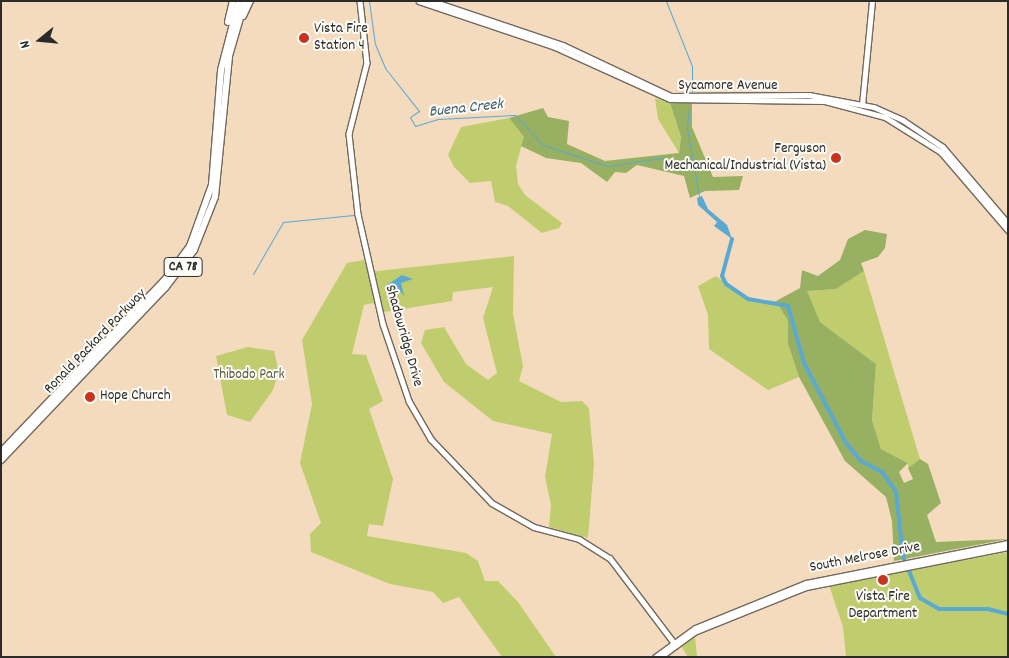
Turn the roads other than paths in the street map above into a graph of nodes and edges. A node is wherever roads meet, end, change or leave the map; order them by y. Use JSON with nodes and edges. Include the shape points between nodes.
{"nodes":[{"id":1,"x":233,"y":1,"type":"edge"},
{"id":2,"x":239,"y":1,"type":"edge"},
{"id":3,"x":245,"y":1,"type":"edge"},
{"id":4,"x":250,"y":1,"type":"edge"},
{"id":5,"x":360,"y":1,"type":"edge"},
{"id":6,"x":419,"y":1,"type":"edge"},
{"id":7,"x":432,"y":1,"type":"edge"},
{"id":8,"x":872,"y":1,"type":"edge"},
{"id":9,"x":233,"y":35,"type":"junction"},
{"id":10,"x":222,"y":65,"type":"junction"},
{"id":11,"x":862,"y":106,"type":"junction"},
{"id":12,"x":1008,"y":223,"type":"edge"},
{"id":13,"x":1008,"y":230,"type":"edge"},
{"id":14,"x":24,"y":428,"type":"junction"},
{"id":15,"x":1,"y":446,"type":"edge"},
{"id":16,"x":1,"y":452,"type":"edge"},
{"id":17,"x":1,"y":461,"type":"edge"},
{"id":18,"x":1008,"y":543,"type":"edge"},
{"id":19,"x":1008,"y":547,"type":"edge"},
{"id":20,"x":919,"y":563,"type":"junction"},
{"id":21,"x":892,"y":567,"type":"junction"},
{"id":22,"x":869,"y":569,"type":"junction"},
{"id":23,"x":854,"y":577,"type":"junction"},
{"id":24,"x":674,"y":642,"type":"junction"},
{"id":25,"x":655,"y":657,"type":"edge"},
{"id":26,"x":660,"y":657,"type":"edge"}],
"edges":[{"from":1,"to":10,"type":"highway"},
{"from":2,"to":10,"type":"highway","name":"Ronald Packard Parkway","number":"CA 78"},
{"from":3,"to":9,"type":"highway","name":"Ronald Packard Parkway","number":"CA 78"},
{"from":4,"to":9,"type":"highway"},
{"from":5,"to":24,"type":"main road","name":"Shadowridge Drive","via":[[367,64],[349,134],[358,214],[383,324],[409,401],[432,439],[481,492],[512,517],[580,539],[603,552]]},
{"from":6,"to":11,"type":"main road","name":"Sycamore Avenue","via":[[556,48],[670,100],[808,100]]},
{"from":7,"to":11,"type":"main road","name":"Sycamore Avenue","via":[[563,45],[671,96],[809,95]]},
{"from":8,"to":11,"type":"main road"},
{"from":9,"to":17,"type":"highway","name":"Ronald Packard Parkway","number":"CA 78","via":[[218,183],[197,244],[169,283]]},
{"from":10,"to":14,"type":"highway","name":"Ronald Packard Parkway","number":"CA 78","via":[[212,185],[190,246],[164,282]]},
{"from":11,"to":12,"type":"main road","name":"Sycamore Avenue","via":[[903,120],[943,147]]},
{"from":11,"to":13,"type":"main road","name":"Sycamore Avenue","via":[[907,127],[941,152]]},
{"from":14,"to":15,"type":"highway"},
{"from":14,"to":16,"type":"highway","name":"Ronald Packard Parkway","number":"CA 78"},
{"from":18,"to":20,"type":"main road","name":"South Melrose Drive"},
{"from":19,"to":20,"type":"main road","name":"South Melrose Drive"},
{"from":20,"to":21,"type":"main road","name":"South Melrose Drive"},
{"from":21,"to":22,"type":"main road","name":"South Melrose Drive"},
{"from":21,"to":23,"type":"main road","name":"South Melrose Drive"},
{"from":22,"to":23,"type":"main road"},
{"from":22,"to":24,"type":"main road","name":"South Melrose Drive","via":[[806,582]]},
{"from":23,"to":24,"type":"main road","name":"South Melrose Drive","via":[[806,588]]},
{"from":24,"to":25,"type":"main road","name":"South Melrose Drive"},
{"from":24,"to":26,"type":"main road","name":"South Melrose Drive"}]}
